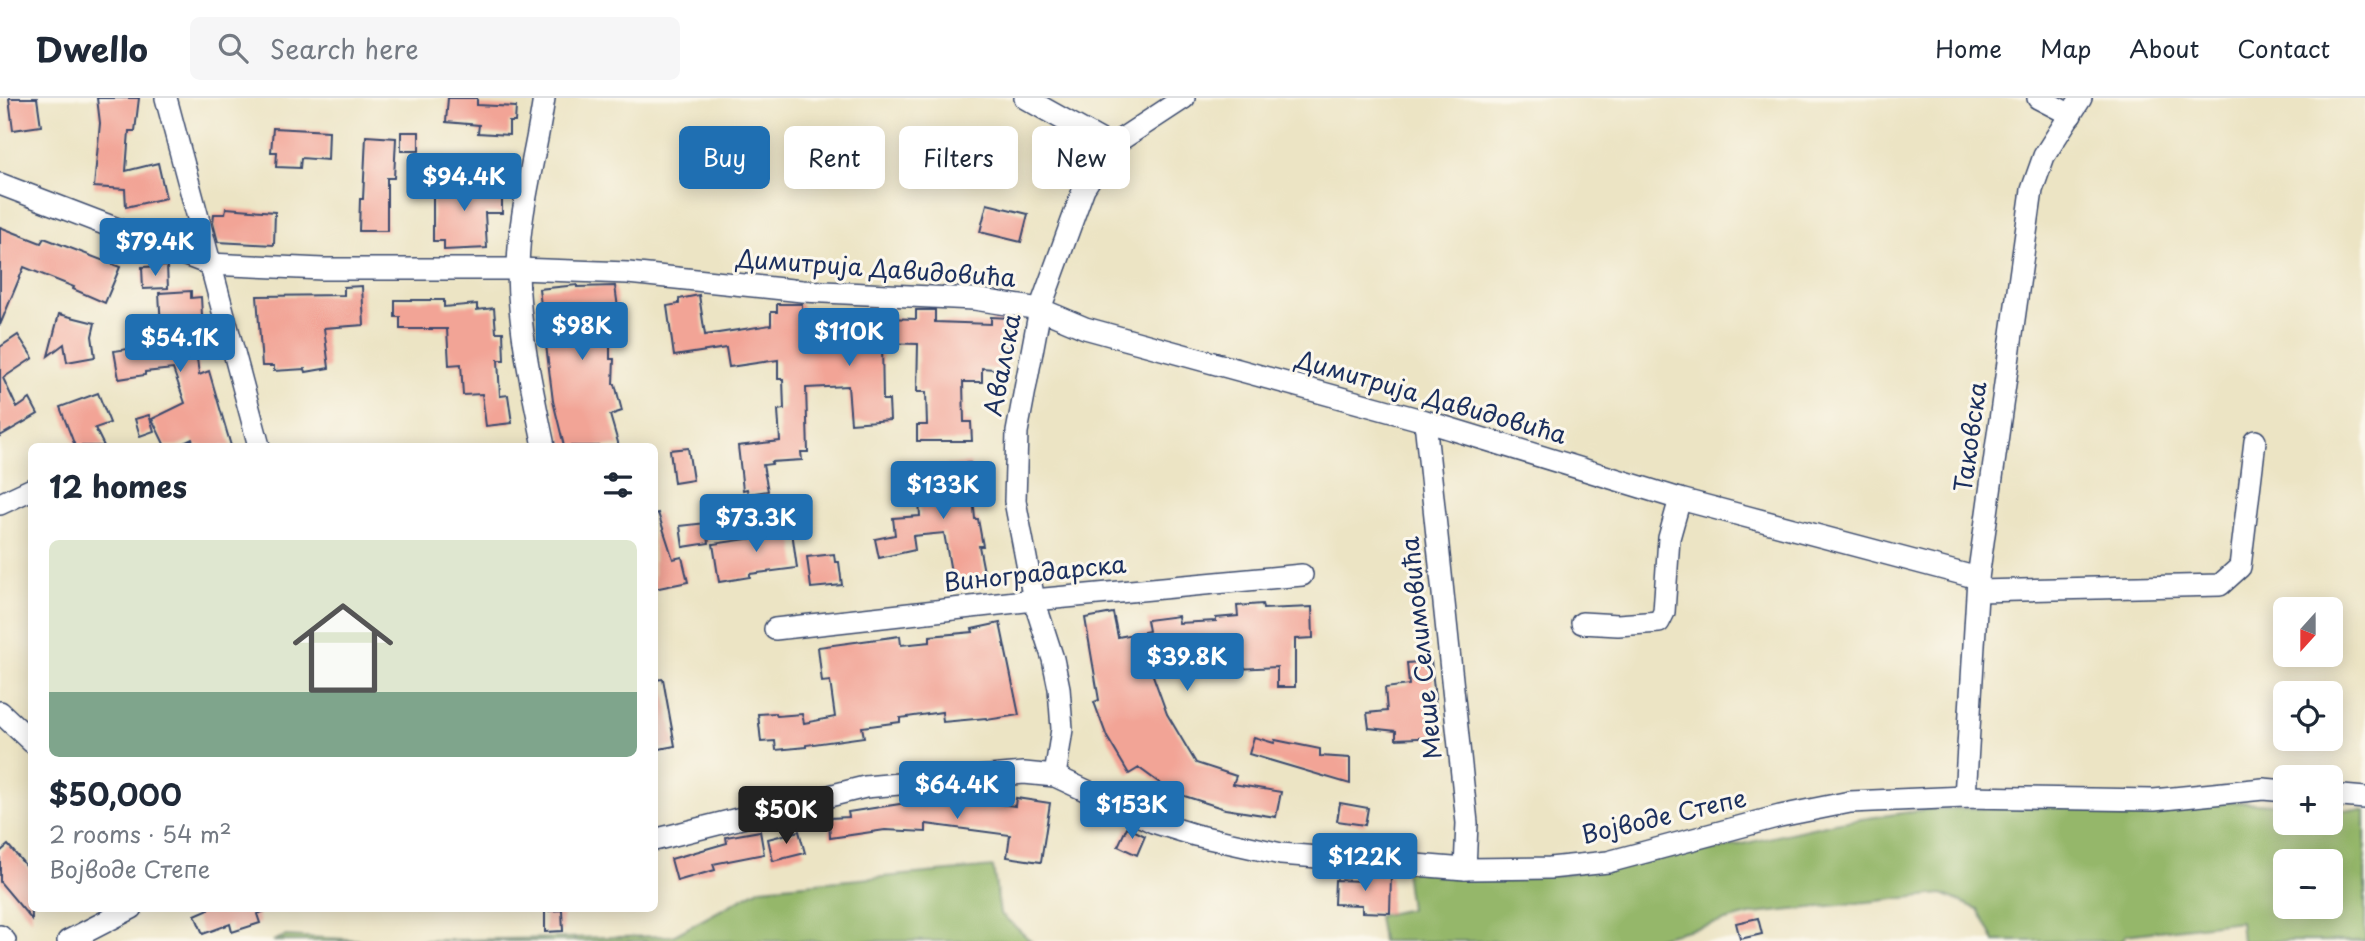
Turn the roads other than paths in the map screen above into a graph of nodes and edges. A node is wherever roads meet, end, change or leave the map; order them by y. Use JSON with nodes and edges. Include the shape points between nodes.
{"nodes":[{"id":1,"x":166,"y":98,"type":"edge"},
{"id":2,"x":544,"y":98,"type":"edge"},
{"id":3,"x":1025,"y":98,"type":"edge"},
{"id":4,"x":1184,"y":98,"type":"edge"},
{"id":5,"x":2038,"y":98,"type":"edge"},
{"id":6,"x":2076,"y":106,"type":"edge"},
{"id":7,"x":1075,"y":126,"type":"edge"},
{"id":8,"x":1130,"y":134,"type":"edge"},
{"id":9,"x":0,"y":184,"type":"edge"},
{"id":10,"x":1084,"y":189,"type":"edge"},
{"id":11,"x":209,"y":264,"type":"junction"},
{"id":12,"x":518,"y":269,"type":"junction"},
{"id":13,"x":1040,"y":309,"type":"junction"},
{"id":14,"x":1425,"y":421,"type":"junction"},
{"id":15,"x":2255,"y":441,"type":"dead end"},
{"id":16,"x":258,"y":443,"type":"edge"},
{"id":17,"x":543,"y":443,"type":"edge"},
{"id":18,"x":28,"y":491,"type":"edge"},
{"id":19,"x":1680,"y":499,"type":"junction"},
{"id":20,"x":0,"y":503,"type":"edge"},
{"id":21,"x":1302,"y":575,"type":"dead end"},
{"id":22,"x":1978,"y":584,"type":"junction"},
{"id":23,"x":1034,"y":600,"type":"junction"},
{"id":24,"x":1581,"y":622,"type":"dead end"},
{"id":25,"x":775,"y":629,"type":"dead end"},
{"id":26,"x":0,"y":712,"type":"edge"},
{"id":27,"x":28,"y":738,"type":"edge"},
{"id":28,"x":1055,"y":776,"type":"junction"},
{"id":29,"x":2273,"y":790,"type":"edge"},
{"id":30,"x":2343,"y":796,"type":"edge"},
{"id":31,"x":1965,"y":797,"type":"junction"},
{"id":32,"x":2365,"y":798,"type":"edge"},
{"id":33,"x":658,"y":839,"type":"edge"},
{"id":34,"x":1465,"y":869,"type":"junction"},
{"id":35,"x":124,"y":912,"type":"edge"},
{"id":36,"x":0,"y":936,"type":"edge"},
{"id":37,"x":5,"y":941,"type":"edge"},
{"id":38,"x":68,"y":941,"type":"edge"}],
"edges":[{"from":1,"to":11,"type":"street"},
{"from":2,"to":12,"type":"street"},
{"from":3,"to":7,"type":"street"},
{"from":4,"to":8,"type":"street","name":"Авалска"},
{"from":5,"to":6,"type":"street"},
{"from":6,"to":22,"type":"street","name":"Таковска","via":[[2044,156],[2032,190]]},
{"from":9,"to":11,"type":"street","name":"Димитрија Давидовића"},
{"from":10,"to":13,"type":"street","name":"Авалска"},
{"from":11,"to":12,"type":"street","name":"Димитрија Давидовића","via":[[323,270]]},
{"from":11,"to":16,"type":"street"},
{"from":12,"to":13,"type":"street","name":"Димитрија Давидовића","via":[[974,299]]},
{"from":12,"to":17,"type":"street","via":[[522,326]]},
{"from":13,"to":14,"type":"street","name":"Димитрија Давидовића","via":[[1085,328]]},
{"from":13,"to":23,"type":"street","name":"Авалска","via":[[1017,432],[1015,501]]},
{"from":14,"to":19,"type":"street","name":"Димитрија Давидовића"},
{"from":14,"to":34,"type":"street","name":"Меше Селимовића","via":[[1467,823]]},
{"from":15,"to":22,"type":"street","name":"Димитрија Давидовића","via":[[2240,567],[2220,585]]},
{"from":18,"to":20,"type":"street"},
{"from":19,"to":22,"type":"street","name":"Димитрија Давидовића"},
{"from":19,"to":24,"type":"street","via":[[1669,538],[1664,612],[1659,622]]},
{"from":21,"to":23,"type":"street","name":"Виноградарска"},
{"from":22,"to":31,"type":"street","name":"Таковска"},
{"from":23,"to":25,"type":"street","name":"Виноградарска"},
{"from":23,"to":28,"type":"street","name":"Авалска","via":[[1059,688],[1062,729]]},
{"from":26,"to":27,"type":"street"},
{"from":28,"to":33,"type":"street","name":"Војводе Степе","via":[[1024,774],[865,787]]},
{"from":28,"to":34,"type":"street","name":"Војводе Степе","via":[[1153,822],[1256,849]]},
{"from":29,"to":31,"type":"street","name":"Војводе Степе","via":[[2154,800]]},
{"from":30,"to":32,"type":"street"},
{"from":31,"to":34,"type":"street","name":"Војводе Степе","via":[[1850,802],[1608,862]]},
{"from":35,"to":38,"type":"street"},
{"from":36,"to":37,"type":"street"}]}
